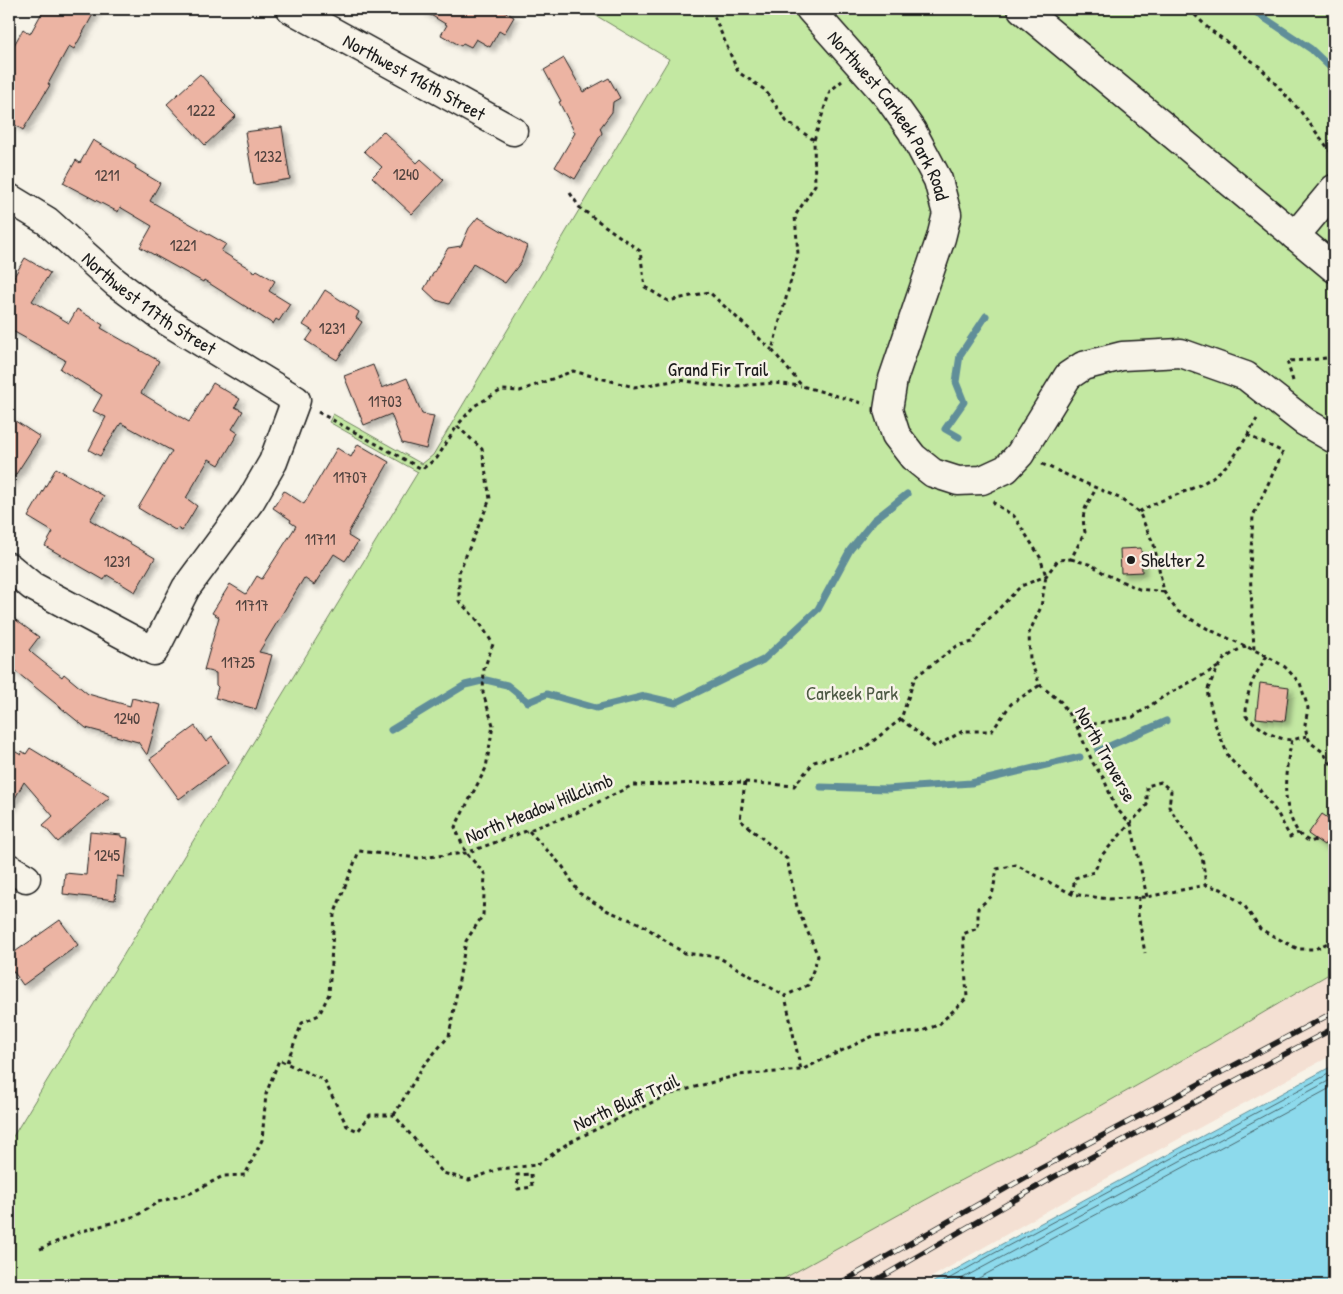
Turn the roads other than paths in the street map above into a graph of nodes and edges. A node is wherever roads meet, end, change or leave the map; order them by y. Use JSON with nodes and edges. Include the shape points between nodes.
{"nodes":[{"id":1,"x":291,"y":9,"type":"edge"},
{"id":2,"x":810,"y":9,"type":"edge"},
{"id":3,"x":1022,"y":9,"type":"edge"},
{"id":4,"x":512,"y":131,"type":"dead end"},
{"id":5,"x":1334,"y":189,"type":"edge"},
{"id":6,"x":9,"y":198,"type":"edge"},
{"id":7,"x":1295,"y":236,"type":"junction"},
{"id":8,"x":1334,"y":268,"type":"edge"},
{"id":9,"x":1334,"y":439,"type":"edge"},
{"id":10,"x":9,"y":567,"type":"edge"}],
"edges":[{"from":1,"to":4,"type":"street","name":"Northwest 116th Street"},
{"from":2,"to":9,"type":"street","name":"Northwest Carkeek Park Road","via":[[888,97],[912,131],[938,180],[947,214],[893,379],[888,410],[896,435],[912,457],[932,473],[958,481],[982,480],[1006,469],[1020,454],[1068,376],[1083,366],[1122,356],[1181,353],[1246,376],[1305,422]]},
{"from":3,"to":7,"type":"street"},
{"from":5,"to":7,"type":"street"},
{"from":6,"to":10,"type":"street","name":"Northwest 117th Street","via":[[47,221],[115,282],[167,321],[296,400],[273,462],[251,500],[186,588],[154,651],[32,586]]},
{"from":7,"to":8,"type":"street"}]}
